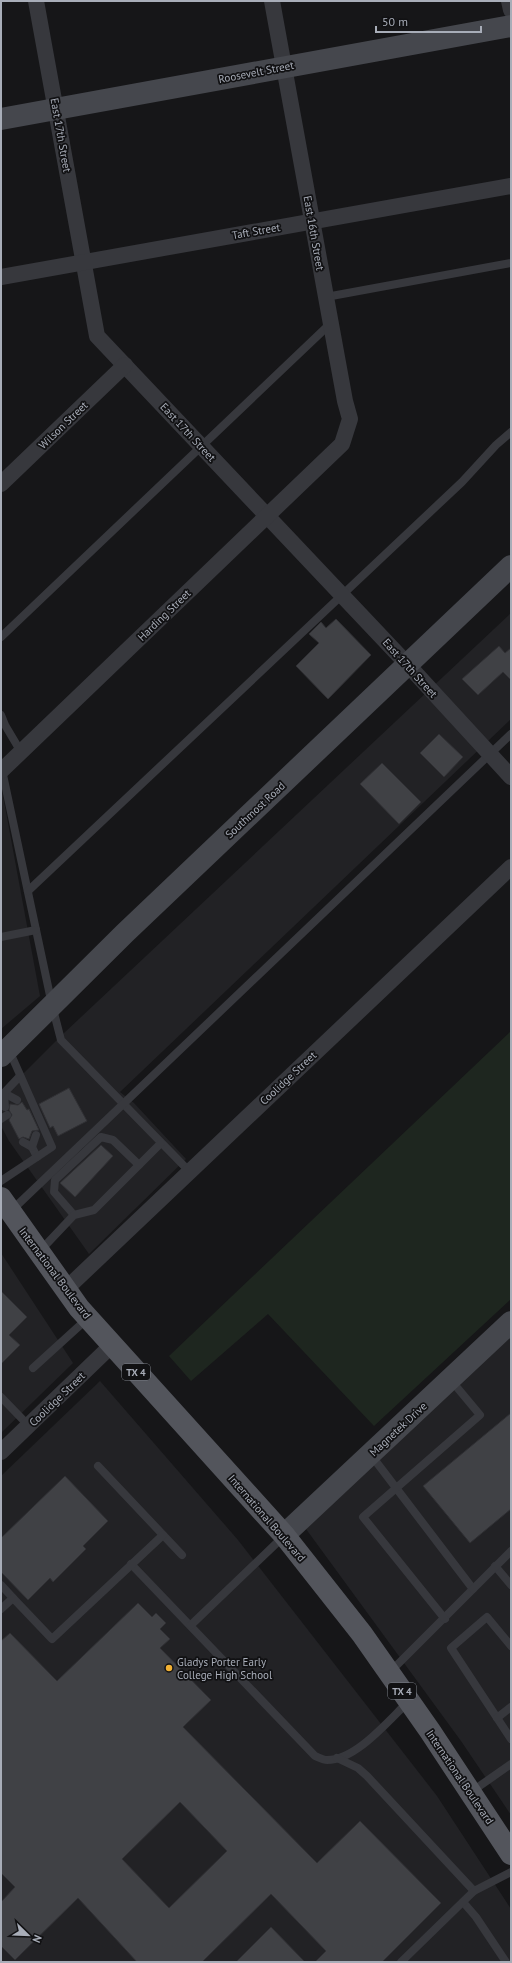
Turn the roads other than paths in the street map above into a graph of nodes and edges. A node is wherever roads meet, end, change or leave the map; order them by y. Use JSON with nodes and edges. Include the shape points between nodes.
{"nodes":[{"id":1,"x":36,"y":1,"type":"edge"},
{"id":2,"x":272,"y":1,"type":"edge"},
{"id":3,"x":509,"y":1,"type":"edge"},
{"id":4,"x":511,"y":10,"type":"edge"},
{"id":5,"x":511,"y":26,"type":"edge"},
{"id":6,"x":284,"y":67,"type":"junction"},
{"id":7,"x":56,"y":109,"type":"junction"},
{"id":8,"x":1,"y":119,"type":"edge"},
{"id":9,"x":511,"y":186,"type":"edge"},
{"id":10,"x":312,"y":221,"type":"junction"},
{"id":11,"x":83,"y":262,"type":"junction"},
{"id":12,"x":511,"y":264,"type":"edge"},
{"id":13,"x":1,"y":277,"type":"edge"},
{"id":14,"x":326,"y":297,"type":"junction"},
{"id":15,"x":331,"y":323,"type":"junction"},
{"id":16,"x":125,"y":365,"type":"junction"},
{"id":17,"x":511,"y":432,"type":"edge"},
{"id":18,"x":202,"y":447,"type":"junction"},
{"id":19,"x":328,"y":458,"type":"joint"},
{"id":20,"x":1,"y":484,"type":"edge"},
{"id":21,"x":267,"y":516,"type":"junction"},
{"id":22,"x":511,"y":566,"type":"edge"},
{"id":23,"x":342,"y":595,"type":"junction"},
{"id":24,"x":1,"y":637,"type":"edge"},
{"id":25,"x":408,"y":665,"type":"junction"},
{"id":26,"x":1,"y":715,"type":"edge"},
{"id":27,"x":511,"y":734,"type":"edge"},
{"id":28,"x":21,"y":752,"type":"junction"},
{"id":29,"x":490,"y":754,"type":"junction"},
{"id":30,"x":2,"y":771,"type":"edge"},
{"id":31,"x":511,"y":777,"type":"edge"},
{"id":32,"x":511,"y":867,"type":"edge"},
{"id":33,"x":28,"y":891,"type":"junction"},
{"id":34,"x":36,"y":930,"type":"junction"},
{"id":35,"x":1,"y":937,"type":"edge"},
{"id":36,"x":52,"y":1005,"type":"junction"},
{"id":37,"x":5,"y":1052,"type":"edge"},
{"id":38,"x":20,"y":1076,"type":"junction"},
{"id":39,"x":4,"y":1093,"type":"junction"},
{"id":40,"x":17,"y":1100,"type":"dead end"},
{"id":41,"x":123,"y":1104,"type":"junction"},
{"id":42,"x":4,"y":1114,"type":"edge"},
{"id":43,"x":36,"y":1136,"type":"dead end"},
{"id":44,"x":23,"y":1142,"type":"dead end"},
{"id":45,"x":161,"y":1143,"type":"junction"},
{"id":46,"x":32,"y":1147,"type":"junction"},
{"id":47,"x":37,"y":1157,"type":"junction"},
{"id":48,"x":139,"y":1165,"type":"junction"},
{"id":49,"x":190,"y":1172,"type":"junction"},
{"id":50,"x":52,"y":1177,"type":"junction"},
{"id":51,"x":1,"y":1181,"type":"edge"},
{"id":52,"x":6,"y":1205,"type":"edge"},
{"id":53,"x":74,"y":1215,"type":"junction"},
{"id":54,"x":39,"y":1252,"type":"junction"},
{"id":55,"x":66,"y":1289,"type":"junction"},
{"id":56,"x":88,"y":1318,"type":"junction"},
{"id":57,"x":511,"y":1322,"type":"edge"},
{"id":58,"x":112,"y":1345,"type":"junction"},
{"id":59,"x":34,"y":1368,"type":"dead end"},
{"id":60,"x":450,"y":1380,"type":"junction"},
{"id":61,"x":1,"y":1397,"type":"edge"},
{"id":62,"x":29,"y":1426,"type":"junction"},
{"id":63,"x":1,"y":1452,"type":"edge"},
{"id":64,"x":370,"y":1455,"type":"junction"},
{"id":65,"x":98,"y":1466,"type":"dead end"},
{"id":66,"x":396,"y":1490,"type":"junction"},
{"id":67,"x":163,"y":1535,"type":"junction"},
{"id":68,"x":284,"y":1535,"type":"junction"},
{"id":69,"x":511,"y":1551,"type":"edge"},
{"id":70,"x":182,"y":1555,"type":"dead end"},
{"id":71,"x":131,"y":1564,"type":"junction"},
{"id":72,"x":495,"y":1566,"type":"junction"},
{"id":73,"x":1,"y":1585,"type":"edge"},
{"id":74,"x":511,"y":1585,"type":"edge"},
{"id":75,"x":474,"y":1589,"type":"junction"},
{"id":76,"x":13,"y":1598,"type":"junction"},
{"id":77,"x":1,"y":1609,"type":"edge"},
{"id":78,"x":445,"y":1618,"type":"junction"},
{"id":79,"x":191,"y":1625,"type":"junction"},
{"id":80,"x":511,"y":1646,"type":"edge"},
{"id":81,"x":389,"y":1673,"type":"junction"},
{"id":82,"x":409,"y":1701,"type":"junction"},
{"id":83,"x":511,"y":1707,"type":"edge"},
{"id":84,"x":497,"y":1718,"type":"junction"},
{"id":85,"x":511,"y":1739,"type":"edge"},
{"id":86,"x":337,"y":1758,"type":"junction"},
{"id":87,"x":511,"y":1764,"type":"edge"},
{"id":88,"x":470,"y":1792,"type":"junction"},
{"id":89,"x":511,"y":1854,"type":"edge"},
{"id":90,"x":511,"y":1872,"type":"edge"},
{"id":91,"x":474,"y":1891,"type":"junction"},
{"id":92,"x":463,"y":1902,"type":"junction"},
{"id":93,"x":401,"y":1962,"type":"edge"},
{"id":94,"x":506,"y":1962,"type":"edge"}],
"edges":[{"from":1,"to":7,"type":"street","name":"East 17th Street"},
{"from":2,"to":6,"type":"street","name":"East 16th Street"},
{"from":3,"to":4,"type":"street"},
{"from":5,"to":6,"type":"street","name":"Roosevelt Street"},
{"from":6,"to":7,"type":"street","name":"Roosevelt Street"},
{"from":6,"to":10,"type":"street","name":"East 16th Street"},
{"from":7,"to":8,"type":"street","name":"Roosevelt Street"},
{"from":7,"to":11,"type":"street","name":"East 17th Street"},
{"from":9,"to":10,"type":"street","name":"Taft Street"},
{"from":10,"to":11,"type":"street","name":"Taft Street"},
{"from":10,"to":14,"type":"street","name":"East 16th Street"},
{"from":11,"to":13,"type":"street","name":"Taft Street"},
{"from":11,"to":16,"type":"street","name":"East 17th Street","via":[[98,336]]},
{"from":12,"to":14,"type":"lane"},
{"from":14,"to":15,"type":"street","name":"East 16th Street"},
{"from":15,"to":18,"type":"lane"},
{"from":15,"to":19,"type":"street","name":"East 16th Street","via":[[350,419],[342,444]]},
{"from":16,"to":18,"type":"street","name":"East 17th Street"},
{"from":16,"to":20,"type":"street","name":"Wilson Street"},
{"from":17,"to":23,"type":"lane"},
{"from":18,"to":21,"type":"street","name":"East 17th Street"},
{"from":18,"to":24,"type":"lane"},
{"from":19,"to":21,"type":"street","name":"Harding Street"},
{"from":21,"to":23,"type":"street","name":"East 17th Street"},
{"from":21,"to":28,"type":"street","name":"Harding Street"},
{"from":22,"to":25,"type":"street","name":"Southmost Road"},
{"from":23,"to":25,"type":"street","name":"East 17th Street"},
{"from":23,"to":33,"type":"lane"},
{"from":25,"to":29,"type":"street","name":"East 17th Street"},
{"from":25,"to":36,"type":"street","name":"Southmost Road","via":[[125,932]]},
{"from":26,"to":28,"type":"lane"},
{"from":27,"to":29,"type":"lane"},
{"from":28,"to":30,"type":"street","name":"Harding Street"},
{"from":29,"to":31,"type":"street","name":"East 17th Street"},
{"from":29,"to":41,"type":"lane"},
{"from":30,"to":33,"type":"lane"},
{"from":32,"to":49,"type":"street","name":"Coolidge Street"},
{"from":33,"to":34,"type":"lane"},
{"from":34,"to":35,"type":"lane"},
{"from":34,"to":36,"type":"lane"},
{"from":36,"to":37,"type":"street","name":"Southmost Road"},
{"from":36,"to":41,"type":"lane","via":[[61,1040]]},
{"from":37,"to":38,"type":"lane"},
{"from":38,"to":39,"type":"lane"},
{"from":38,"to":47,"type":"lane","via":[[52,1147]]},
{"from":39,"to":40,"type":"lane"},
{"from":39,"to":42,"type":"lane"},
{"from":41,"to":45,"type":"lane"},
{"from":41,"to":50,"type":"lane"},
{"from":43,"to":46,"type":"lane"},
{"from":44,"to":46,"type":"lane"},
{"from":45,"to":48,"type":"lane"},
{"from":45,"to":49,"type":"lane"},
{"from":46,"to":47,"type":"lane"},
{"from":47,"to":51,"type":"lane"},
{"from":48,"to":50,"type":"lane","via":[[113,1140],[100,1137]]},
{"from":48,"to":53,"type":"lane","via":[[94,1210]]},
{"from":49,"to":55,"type":"street","name":"Coolidge Street"},
{"from":50,"to":52,"type":"lane"},
{"from":50,"to":53,"type":"lane","via":[[54,1192]]},
{"from":52,"to":54,"type":"main road","name":"International Boulevard","number":"TX 4"},
{"from":53,"to":54,"type":"lane"},
{"from":54,"to":55,"type":"main road","name":"International Boulevard","number":"TX 4"},
{"from":55,"to":56,"type":"main road","name":"International Boulevard","number":"TX 4"},
{"from":56,"to":58,"type":"main road","name":"International Boulevard","number":"TX 4"},
{"from":56,"to":59,"type":"lane"},
{"from":57,"to":60,"type":"street","name":"Magnetek Drive"},
{"from":58,"to":62,"type":"street","name":"Coolidge Street"},
{"from":58,"to":68,"type":"main road","name":"International Boulevard","number":"TX 4"},
{"from":60,"to":64,"type":"street","name":"Magnetek Drive"},
{"from":60,"to":66,"type":"lane","via":[[480,1415]]},
{"from":61,"to":62,"type":"lane"},
{"from":62,"to":63,"type":"street","name":"Coolidge Street"},
{"from":64,"to":66,"type":"lane"},
{"from":64,"to":68,"type":"street","name":"Magnetek Drive"},
{"from":65,"to":67,"type":"lane"},
{"from":66,"to":75,"type":"lane"},
{"from":66,"to":78,"type":"lane","via":[[363,1517]]},
{"from":67,"to":70,"type":"lane"},
{"from":67,"to":71,"type":"lane"},
{"from":68,"to":79,"type":"lane"},
{"from":68,"to":81,"type":"main road","name":"International Boulevard","number":"TX 4","via":[[362,1634]]},
{"from":69,"to":72,"type":"lane"},
{"from":71,"to":76,"type":"lane","via":[[52,1639]]},
{"from":71,"to":79,"type":"lane"},
{"from":72,"to":74,"type":"lane"},
{"from":72,"to":75,"type":"lane"},
{"from":73,"to":76,"type":"lane"},
{"from":75,"to":78,"type":"lane"},
{"from":76,"to":77,"type":"lane"},
{"from":78,"to":81,"type":"lane"},
{"from":79,"to":86,"type":"lane","via":[[315,1756],[326,1760]]},
{"from":80,"to":84,"type":"lane","via":[[487,1617],[452,1648]]},
{"from":81,"to":82,"type":"main road","name":"International Boulevard","number":"TX 4"},
{"from":82,"to":86,"type":"lane","via":[[360,1746]]},
{"from":82,"to":88,"type":"main road","name":"International Boulevard","number":"TX 4"},
{"from":83,"to":84,"type":"lane"},
{"from":84,"to":85,"type":"lane"},
{"from":86,"to":91,"type":"lane","via":[[358,1768],[367,1776]]},
{"from":87,"to":88,"type":"lane"},
{"from":88,"to":89,"type":"main road","name":"International Boulevard","number":"TX 4"},
{"from":90,"to":91,"type":"lane"},
{"from":91,"to":92,"type":"lane"},
{"from":92,"to":93,"type":"lane"},
{"from":92,"to":94,"type":"lane"}]}
